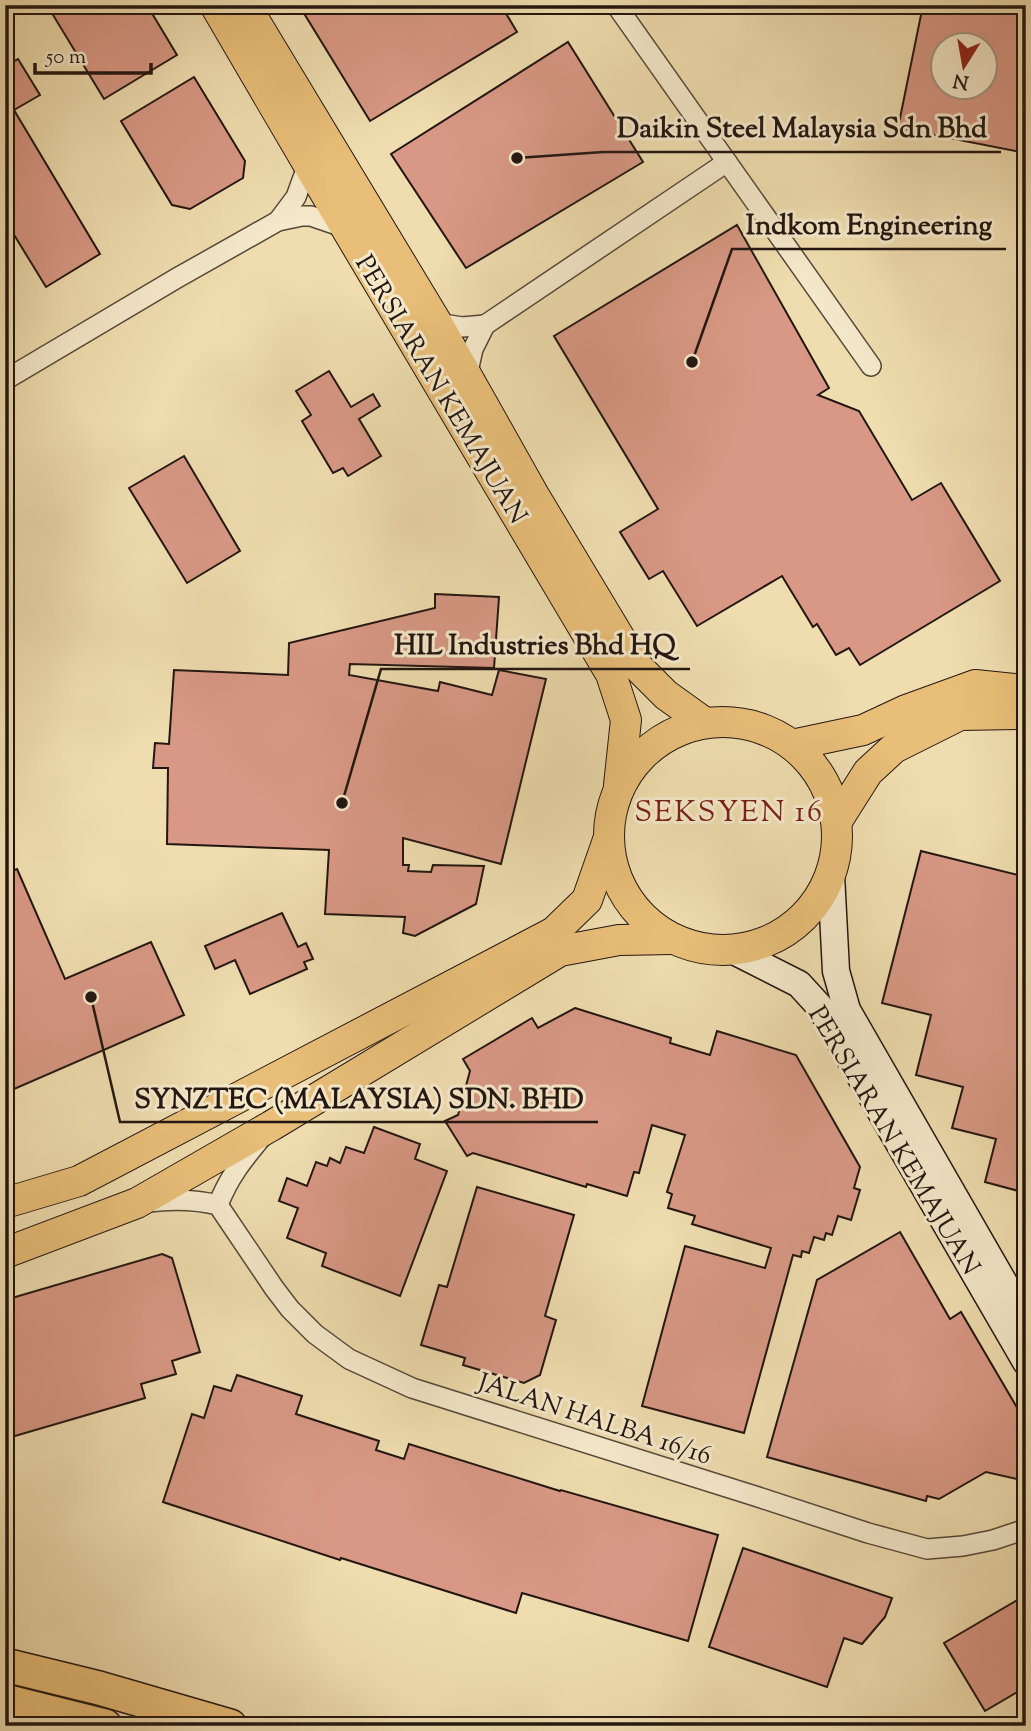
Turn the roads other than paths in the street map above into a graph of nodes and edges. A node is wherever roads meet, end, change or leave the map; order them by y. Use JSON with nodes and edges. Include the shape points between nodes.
{"nodes":[{"id":1,"x":215,"y":5,"type":"edge"},
{"id":2,"x":245,"y":5,"type":"edge"},
{"id":3,"x":616,"y":5,"type":"edge"},
{"id":4,"x":727,"y":162,"type":"junction"},
{"id":5,"x":308,"y":164,"type":"junction"},
{"id":6,"x":278,"y":221,"type":"junction"},
{"id":7,"x":346,"y":228,"type":"junction"},
{"id":8,"x":437,"y":323,"type":"junction"},
{"id":9,"x":485,"y":325,"type":"junction"},
{"id":10,"x":871,"y":366,"type":"dead end"},
{"id":11,"x":467,"y":376,"type":"junction"},
{"id":12,"x":5,"y":380,"type":"edge"},
{"id":13,"x":1026,"y":690,"type":"edge"},
{"id":14,"x":1026,"y":714,"type":"edge"},
{"id":15,"x":705,"y":723,"type":"junction"},
{"id":16,"x":792,"y":745,"type":"junction"},
{"id":17,"x":619,"y":785,"type":"junction"},
{"id":18,"x":837,"y":821,"type":"junction"},
{"id":19,"x":608,"y":840,"type":"junction"},
{"id":20,"x":831,"y":875,"type":"junction"},
{"id":21,"x":673,"y":939,"type":"junction"},
{"id":22,"x":732,"y":950,"type":"junction"},
{"id":23,"x":271,"y":1126,"type":"junction"},
{"id":24,"x":5,"y":1202,"type":"edge"},
{"id":25,"x":137,"y":1203,"type":"junction"},
{"id":26,"x":218,"y":1205,"type":"junction"},
{"id":27,"x":5,"y":1253,"type":"edge"},
{"id":28,"x":1026,"y":1321,"type":"edge"},
{"id":29,"x":1026,"y":1362,"type":"edge"},
{"id":30,"x":1026,"y":1529,"type":"edge"},
{"id":31,"x":5,"y":1665,"type":"edge"},
{"id":32,"x":5,"y":1700,"type":"edge"},
{"id":33,"x":105,"y":1726,"type":"edge"},
{"id":34,"x":230,"y":1726,"type":"edge"}],
"edges":[{"from":1,"to":5,"type":"main road","name":"PERSIARAN KEMAJUAN"},
{"from":2,"to":8,"type":"main road","name":"PERSIARAN KEMAJUAN"},
{"from":3,"to":4,"type":"street"},
{"from":4,"to":9,"type":"street"},
{"from":4,"to":10,"type":"street"},
{"from":5,"to":6,"type":"street","via":[[296,197]]},
{"from":5,"to":7,"type":"main road","name":"PERSIARAN KEMAJUAN"},
{"from":6,"to":7,"type":"street","via":[[312,216]]},
{"from":6,"to":12,"type":"street"},
{"from":7,"to":17,"type":"main road","name":"PERSIARAN KEMAJUAN","via":[[611,674],[626,720]]},
{"from":8,"to":9,"type":"street"},
{"from":8,"to":11,"type":"main road","name":"PERSIARAN KEMAJUAN"},
{"from":9,"to":11,"type":"street"},
{"from":11,"to":15,"type":"main road","name":"PERSIARAN KEMAJUAN","via":[[636,664],[666,695]]},
{"from":13,"to":16,"type":"main road","via":[[975,685],[863,730]]},
{"from":14,"to":18,"type":"main road","via":[[960,715],[894,748],[868,772]]},
{"from":15,"to":16,"type":"main road","via":[[755,727]]},
{"from":15,"to":17,"type":"main road","via":[[670,734],[640,756]]},
{"from":16,"to":18,"type":"main road","via":[[814,766],[829,792]]},
{"from":17,"to":19,"type":"main road","via":[[610,812]]},
{"from":18,"to":20,"type":"main road","via":[[838,848]]},
{"from":19,"to":21,"type":"main road","via":[[613,870],[626,898],[647,922]]},
{"from":19,"to":24,"type":"main road","via":[[587,901],[554,932],[79,1181]]},
{"from":20,"to":22,"type":"main road","via":[[816,904],[793,927],[765,943]]},
{"from":20,"to":28,"type":"street","name":"PERSIARAN KEMAJUAN","via":[[836,971],[847,1010]]},
{"from":21,"to":22,"type":"main road","via":[[702,949]]},
{"from":21,"to":23,"type":"main road","via":[[619,940],[560,951]]},
{"from":22,"to":29,"type":"street","name":"PERSIARAN KEMAJUAN","via":[[799,984],[820,1007]]},
{"from":23,"to":25,"type":"main road"},
{"from":23,"to":26,"type":"street","via":[[226,1184]]},
{"from":25,"to":26,"type":"street","via":[[171,1199]]},
{"from":25,"to":27,"type":"main road"},
{"from":26,"to":30,"type":"street","name":"JALAN HALBA 16/16","via":[[274,1288],[315,1334],[349,1359],[412,1388],[927,1549],[993,1540]]},
{"from":31,"to":34,"type":"highway"},
{"from":32,"to":33,"type":"highway"}]}
